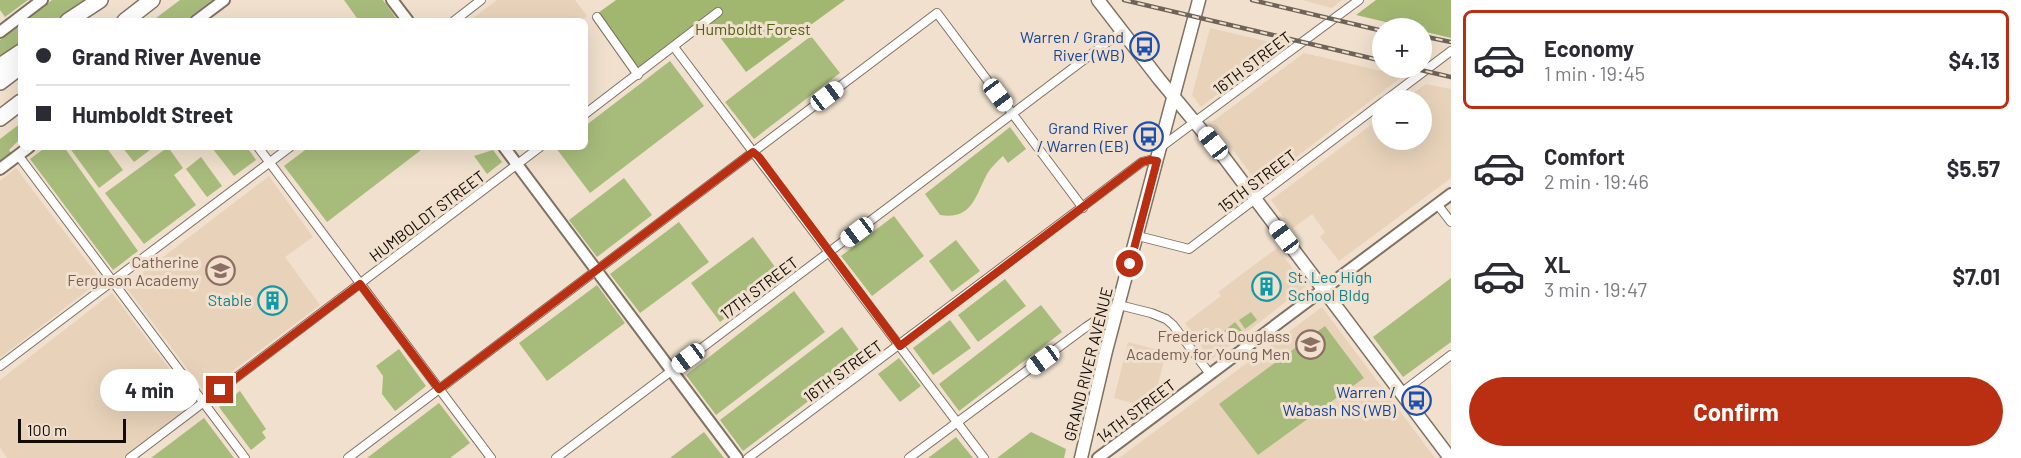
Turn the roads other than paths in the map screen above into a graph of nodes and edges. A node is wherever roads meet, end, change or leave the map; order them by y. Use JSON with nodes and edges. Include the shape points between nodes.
{"nodes":[{"id":1,"x":42,"y":0,"type":"edge"},
{"id":2,"x":100,"y":0,"type":"edge"},
{"id":3,"x":106,"y":0,"type":"edge"},
{"id":4,"x":152,"y":0,"type":"edge"},
{"id":5,"x":224,"y":0,"type":"edge"},
{"id":6,"x":392,"y":0,"type":"edge"},
{"id":7,"x":481,"y":0,"type":"edge"},
{"id":8,"x":1098,"y":0,"type":"edge"},
{"id":9,"x":1199,"y":0,"type":"edge"},
{"id":10,"x":1359,"y":0,"type":"edge"},
{"id":11,"x":718,"y":12,"type":"dead end"},
{"id":12,"x":597,"y":17,"type":"dead end"},
{"id":13,"x":18,"y":18,"type":"edge"},
{"id":14,"x":18,"y":18,"type":"edge"},
{"id":15,"x":73,"y":18,"type":"edge"},
{"id":16,"x":83,"y":18,"type":"edge"},
{"id":17,"x":129,"y":18,"type":"edge"},
{"id":18,"x":200,"y":18,"type":"edge"},
{"id":19,"x":406,"y":18,"type":"edge"},
{"id":20,"x":458,"y":18,"type":"edge"},
{"id":21,"x":0,"y":32,"type":"edge"},
{"id":22,"x":1122,"y":32,"type":"junction"},
{"id":23,"x":674,"y":48,"type":"junction"},
{"id":24,"x":1451,"y":51,"type":"edge"},
{"id":25,"x":18,"y":54,"type":"edge"},
{"id":26,"x":0,"y":66,"type":"edge"},
{"id":27,"x":18,"y":68,"type":"edge"},
{"id":28,"x":638,"y":75,"type":"junction"},
{"id":29,"x":0,"y":82,"type":"edge"},
{"id":30,"x":1399,"y":90,"type":"edge"},
{"id":31,"x":1174,"y":97,"type":"junction"},
{"id":32,"x":18,"y":104,"type":"edge"},
{"id":33,"x":1372,"y":110,"type":"edge"},
{"id":34,"x":588,"y":112,"type":"edge"},
{"id":35,"x":1012,"y":114,"type":"junction"},
{"id":36,"x":0,"y":118,"type":"edge"},
{"id":37,"x":1196,"y":121,"type":"junction"},
{"id":38,"x":1160,"y":148,"type":"junction"},
{"id":39,"x":25,"y":150,"type":"edge"},
{"id":40,"x":260,"y":150,"type":"edge"},
{"id":41,"x":286,"y":150,"type":"edge"},
{"id":42,"x":506,"y":150,"type":"edge"},
{"id":43,"x":536,"y":150,"type":"edge"},
{"id":44,"x":753,"y":152,"type":"junction"},
{"id":45,"x":18,"y":155,"type":"junction"},
{"id":46,"x":1157,"y":161,"type":"junction"},
{"id":47,"x":270,"y":163,"type":"junction"},
{"id":48,"x":517,"y":164,"type":"junction"},
{"id":49,"x":0,"y":169,"type":"edge"},
{"id":50,"x":1451,"y":194,"type":"edge"},
{"id":51,"x":1255,"y":198,"type":"junction"},
{"id":52,"x":1437,"y":204,"type":"junction"},
{"id":53,"x":1083,"y":208,"type":"junction"},
{"id":54,"x":1451,"y":222,"type":"edge"},
{"id":55,"x":1138,"y":236,"type":"junction"},
{"id":56,"x":830,"y":252,"type":"junction"},
{"id":57,"x":596,"y":270,"type":"junction"},
{"id":58,"x":112,"y":281,"type":"junction"},
{"id":59,"x":360,"y":284,"type":"junction"},
{"id":60,"x":1323,"y":290,"type":"junction"},
{"id":61,"x":1119,"y":305,"type":"junction"},
{"id":62,"x":900,"y":346,"type":"junction"},
{"id":63,"x":1451,"y":355,"type":"edge"},
{"id":64,"x":0,"y":366,"type":"edge"},
{"id":65,"x":672,"y":371,"type":"junction"},
{"id":66,"x":1210,"y":374,"type":"junction"},
{"id":67,"x":439,"y":389,"type":"junction"},
{"id":68,"x":1401,"y":393,"type":"junction"},
{"id":69,"x":203,"y":403,"type":"junction"},
{"id":70,"x":957,"y":422,"type":"junction"},
{"id":71,"x":1102,"y":456,"type":"edge"},
{"id":72,"x":130,"y":458,"type":"edge"},
{"id":73,"x":245,"y":458,"type":"edge"},
{"id":74,"x":348,"y":458,"type":"edge"},
{"id":75,"x":491,"y":458,"type":"edge"},
{"id":76,"x":556,"y":458,"type":"edge"},
{"id":77,"x":737,"y":458,"type":"edge"},
{"id":78,"x":748,"y":458,"type":"edge"},
{"id":79,"x":909,"y":458,"type":"edge"},
{"id":80,"x":984,"y":458,"type":"edge"},
{"id":81,"x":1081,"y":458,"type":"edge"},
{"id":82,"x":1450,"y":458,"type":"edge"}],
"edges":[{"from":1,"to":13,"type":"street"},
{"from":2,"to":15,"type":"highway"},
{"from":3,"to":16,"type":"highway"},
{"from":4,"to":17,"type":"highway"},
{"from":5,"to":18,"type":"street"},
{"from":6,"to":19,"type":"street"},
{"from":7,"to":20,"type":"street"},
{"from":8,"to":22,"type":"main road"},
{"from":9,"to":31,"type":"main road","name":"GRAND RIVER AVENUE"},
{"from":10,"to":37,"type":"street","name":"16TH STREET"},
{"from":11,"to":23,"type":"street"},
{"from":12,"to":28,"type":"street"},
{"from":14,"to":21,"type":"street"},
{"from":22,"to":31,"type":"main road"},
{"from":22,"to":35,"type":"street","name":"17TH STREET"},
{"from":23,"to":28,"type":"street"},
{"from":23,"to":44,"type":"street"},
{"from":24,"to":30,"type":"street","name":"15TH STREET"},
{"from":25,"to":26,"type":"highway"},
{"from":27,"to":29,"type":"highway"},
{"from":28,"to":34,"type":"street"},
{"from":31,"to":37,"type":"main road"},
{"from":31,"to":38,"type":"main road","name":"GRAND RIVER AVENUE"},
{"from":32,"to":36,"type":"highway"},
{"from":33,"to":51,"type":"street","name":"15TH STREET"},
{"from":35,"to":44,"type":"street","via":[[937,13]]},
{"from":35,"to":53,"type":"street"},
{"from":35,"to":56,"type":"street","name":"17TH STREET"},
{"from":37,"to":38,"type":"street","name":"16TH STREET"},
{"from":37,"to":51,"type":"main road"},
{"from":38,"to":46,"type":"main road","name":"GRAND RIVER AVENUE"},
{"from":39,"to":45,"type":"street"},
{"from":40,"to":47,"type":"street"},
{"from":41,"to":47,"type":"street"},
{"from":42,"to":48,"type":"street"},
{"from":43,"to":48,"type":"street","name":"HUMBOLDT STREET"},
{"from":44,"to":56,"type":"street"},
{"from":44,"to":57,"type":"street"},
{"from":45,"to":49,"type":"street"},
{"from":45,"to":58,"type":"street"},
{"from":46,"to":53,"type":"street","name":"16TH STREET","via":[[1142,162]]},
{"from":46,"to":55,"type":"main road","name":"GRAND RIVER AVENUE"},
{"from":47,"to":58,"type":"street"},
{"from":47,"to":59,"type":"street"},
{"from":48,"to":57,"type":"street"},
{"from":48,"to":59,"type":"street","name":"HUMBOLDT STREET"},
{"from":50,"to":52,"type":"street","name":"14TH STREET"},
{"from":51,"to":55,"type":"street","name":"15TH STREET","via":[[1189,249]]},
{"from":51,"to":60,"type":"main road"},
{"from":52,"to":54,"type":"street"},
{"from":52,"to":60,"type":"street","name":"14TH STREET"},
{"from":53,"to":62,"type":"street","name":"16TH STREET"},
{"from":55,"to":61,"type":"main road","name":"GRAND RIVER AVENUE"},
{"from":56,"to":62,"type":"street"},
{"from":56,"to":65,"type":"street","name":"17TH STREET"},
{"from":57,"to":65,"type":"street"},
{"from":57,"to":67,"type":"street"},
{"from":58,"to":64,"type":"street"},
{"from":58,"to":69,"type":"street"},
{"from":59,"to":67,"type":"street"},
{"from":59,"to":69,"type":"street","name":"HUMBOLDT STREET"},
{"from":60,"to":66,"type":"street","name":"14TH STREET"},
{"from":60,"to":68,"type":"main road"},
{"from":61,"to":66,"type":"street","via":[[1166,319]]},
{"from":61,"to":70,"type":"street"},
{"from":61,"to":81,"type":"main road","name":"GRAND RIVER AVENUE"},
{"from":62,"to":70,"type":"street"},
{"from":62,"to":78,"type":"street","name":"16TH STREET"},
{"from":63,"to":68,"type":"street"},
{"from":65,"to":76,"type":"street","name":"17TH STREET"},
{"from":65,"to":77,"type":"street"},
{"from":66,"to":71,"type":"street","name":"14TH STREET"},
{"from":67,"to":74,"type":"street"},
{"from":67,"to":75,"type":"street"},
{"from":68,"to":82,"type":"main road"},
{"from":69,"to":72,"type":"street","name":"HUMBOLDT STREET"},
{"from":69,"to":73,"type":"street"},
{"from":70,"to":79,"type":"street"},
{"from":70,"to":80,"type":"street"}]}
